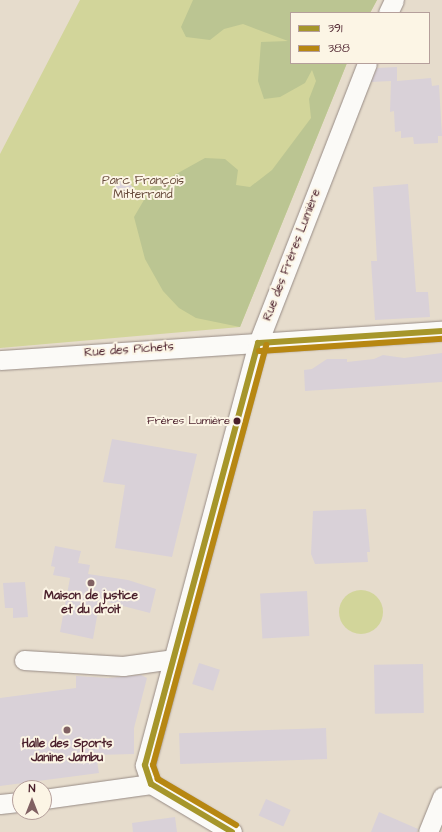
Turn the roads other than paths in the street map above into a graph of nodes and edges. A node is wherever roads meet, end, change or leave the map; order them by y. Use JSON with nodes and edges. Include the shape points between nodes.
{"nodes":[{"id":1,"x":394,"y":0,"type":"edge"},
{"id":2,"x":388,"y":12,"type":"edge"},
{"id":3,"x":367,"y":64,"type":"edge"},
{"id":4,"x":442,"y":332,"type":"edge"},
{"id":5,"x":258,"y":344,"type":"junction"},
{"id":6,"x":0,"y":360,"type":"edge"},
{"id":7,"x":173,"y":659,"type":"junction"},
{"id":8,"x":24,"y":660,"type":"dead end"},
{"id":9,"x":151,"y":784,"type":"junction"},
{"id":10,"x":442,"y":797,"type":"edge"},
{"id":11,"x":52,"y":798,"type":"edge"},
{"id":12,"x":12,"y":803,"type":"edge"},
{"id":13,"x":0,"y":804,"type":"edge"},
{"id":14,"x":232,"y":832,"type":"edge"},
{"id":15,"x":428,"y":832,"type":"edge"}],
"edges":[{"from":1,"to":2,"type":"street"},
{"from":3,"to":5,"type":"street","name":"Rue des Frères Lumière"},
{"from":4,"to":5,"type":"street","name":"Rue des Pichets"},
{"from":5,"to":6,"type":"street","name":"Rue des Pichets","via":[[231,342]]},
{"from":5,"to":7,"type":"street","name":"Rue des Frères Lumière"},
{"from":7,"to":8,"type":"street","via":[[124,666]]},
{"from":7,"to":9,"type":"street","name":"Rue des Frères Lumière","via":[[145,765]]},
{"from":9,"to":11,"type":"street"},
{"from":9,"to":14,"type":"street"},
{"from":10,"to":15,"type":"street"},
{"from":12,"to":13,"type":"street"}]}
